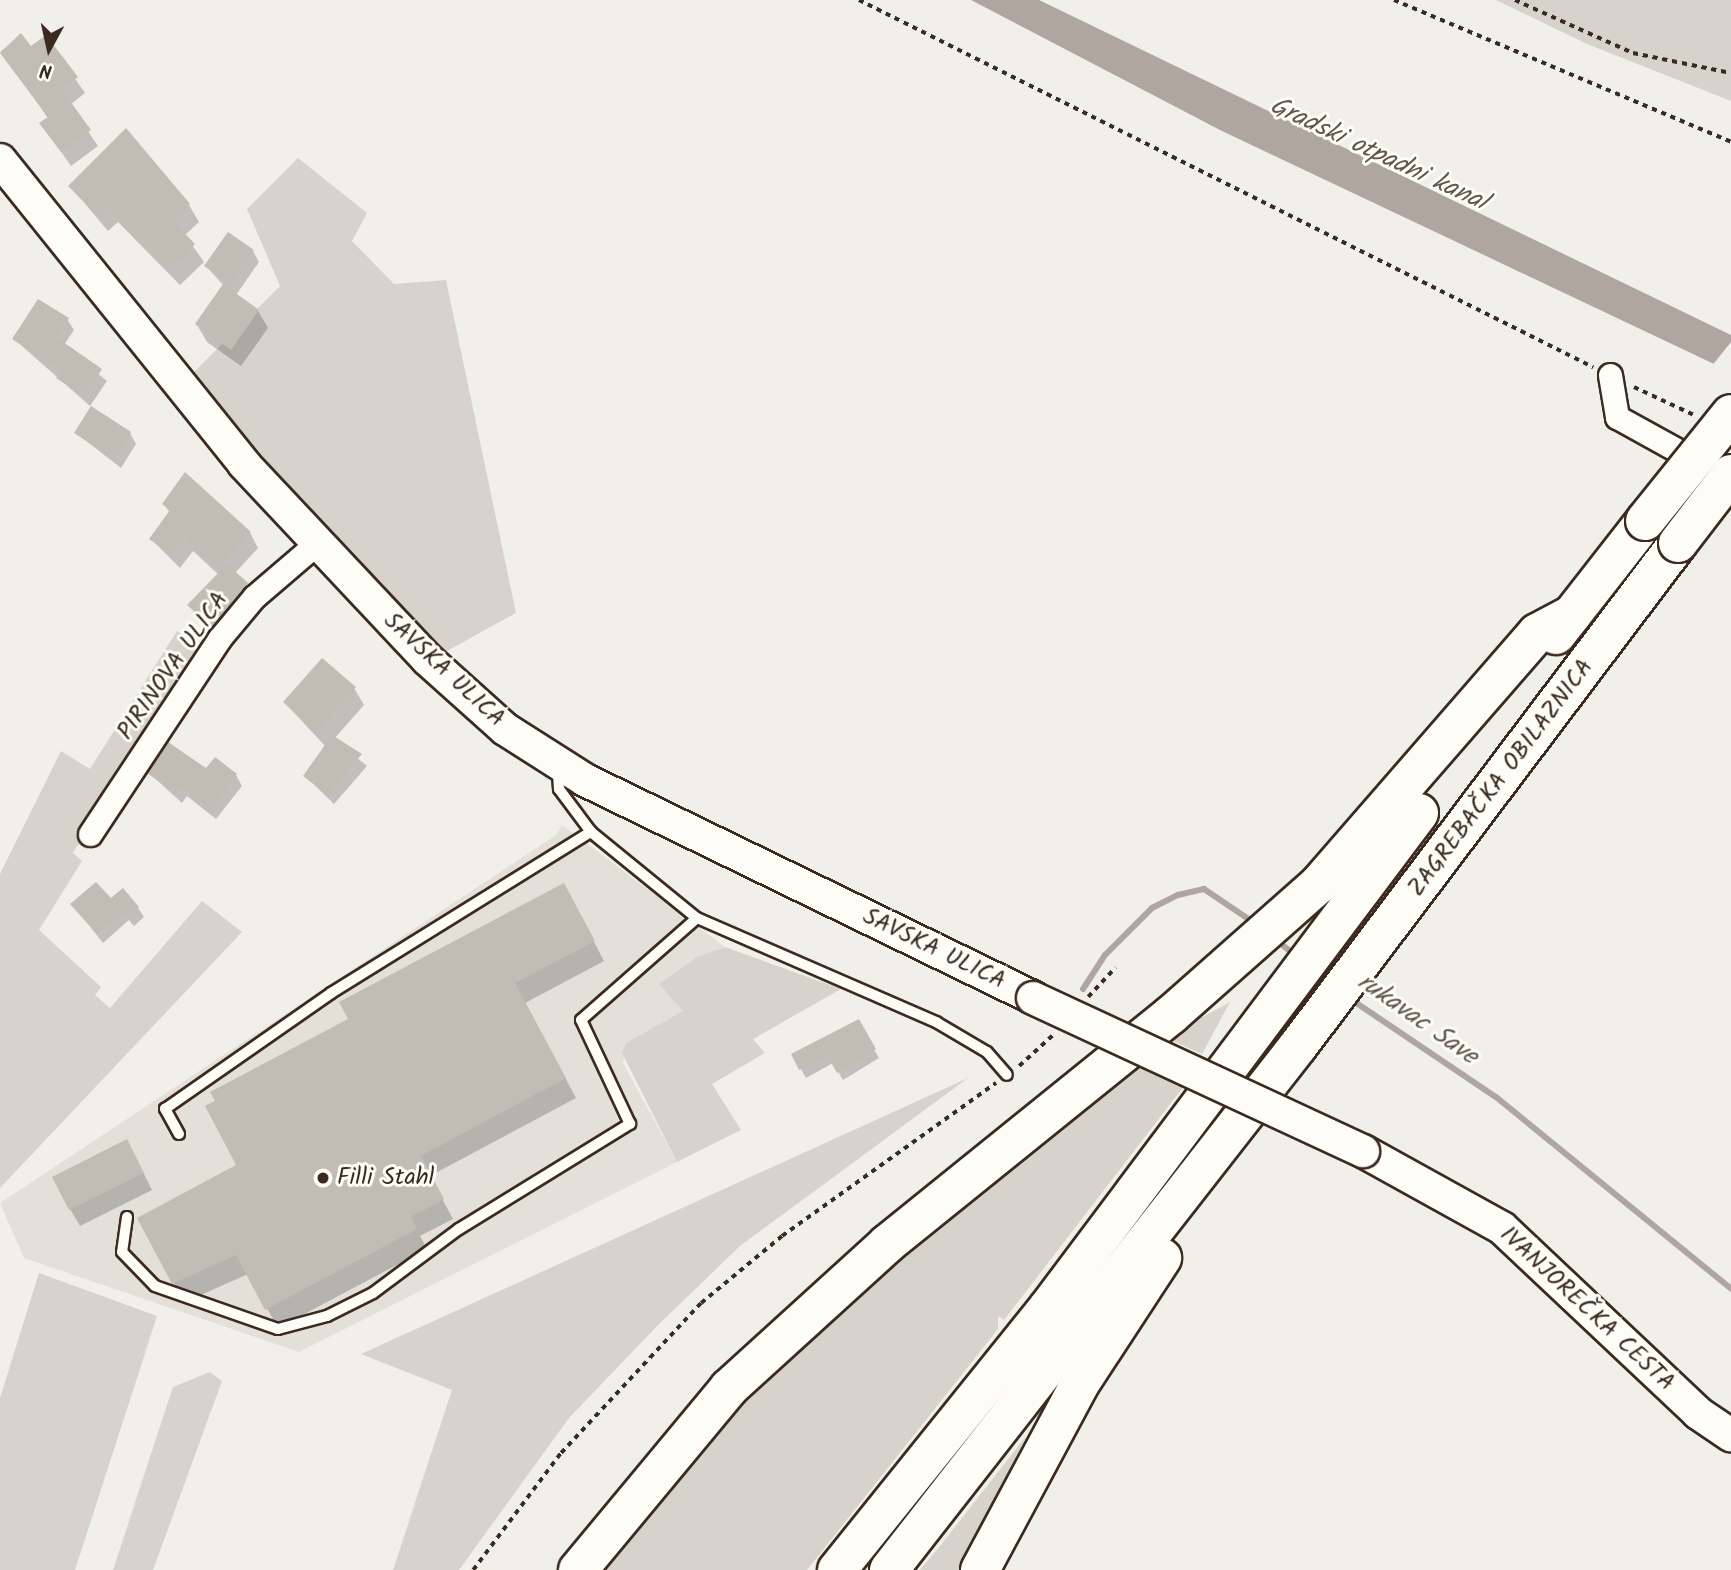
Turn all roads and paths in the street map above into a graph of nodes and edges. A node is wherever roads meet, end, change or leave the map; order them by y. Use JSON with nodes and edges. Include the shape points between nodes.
{"nodes":[{"id":1,"x":859,"y":0,"type":"edge"},
{"id":2,"x":1394,"y":0,"type":"edge"},
{"id":3,"x":1515,"y":0,"type":"edge"},
{"id":4,"x":1731,"y":73,"type":"edge"},
{"id":5,"x":1731,"y":142,"type":"edge"},
{"id":6,"x":0,"y":160,"type":"edge"},
{"id":7,"x":1610,"y":376,"type":"junction"},
{"id":8,"x":1719,"y":417,"type":"edge"},
{"id":9,"x":1731,"y":474,"type":"edge"},
{"id":10,"x":1731,"y":480,"type":"edge"},
{"id":11,"x":317,"y":543,"type":"junction"},
{"id":12,"x":1572,"y":614,"type":"junction"},
{"id":13,"x":558,"y":764,"type":"junction"},
{"id":14,"x":591,"y":832,"type":"junction"},
{"id":15,"x":90,"y":834,"type":"dead end"},
{"id":16,"x":697,"y":918,"type":"junction"},
{"id":17,"x":1115,"y":968,"type":"dead end"},
{"id":18,"x":1078,"y":1009,"type":"dead end"},
{"id":19,"x":1059,"y":1029,"type":"dead end"},
{"id":20,"x":1303,"y":1050,"type":"junction"},
{"id":21,"x":1006,"y":1075,"type":"junction"},
{"id":22,"x":179,"y":1134,"type":"dead end"},
{"id":23,"x":1363,"y":1152,"type":"joint"},
{"id":24,"x":127,"y":1217,"type":"dead end"},
{"id":25,"x":1731,"y":1435,"type":"edge"},
{"id":26,"x":473,"y":1570,"type":"edge"},
{"id":27,"x":578,"y":1570,"type":"edge"},
{"id":28,"x":837,"y":1570,"type":"edge"},
{"id":29,"x":889,"y":1570,"type":"edge"},
{"id":30,"x":980,"y":1570,"type":"edge"}],
"edges":[{"from":1,"to":7,"type":"path"},
{"from":2,"to":5,"type":"path"},
{"from":3,"to":4,"type":"path","via":[[1633,53]]},
{"from":6,"to":11,"type":"main road","name":"SAVSKA ULICA","via":[[182,392]]},
{"from":7,"to":8,"type":"path"},
{"from":7,"to":10,"type":"street","via":[[1617,417]]},
{"from":8,"to":12,"type":"highway","bridge":true},
{"from":9,"to":20,"type":"highway","name":"ZAGREBAČKA OBILAZNICA","bridge":true,"via":[[1323,1013]]},
{"from":11,"to":13,"type":"main road","name":"SAVSKA ULICA","via":[[461,691]]},
{"from":11,"to":15,"type":"street","name":"PIRINOVA ULICA","via":[[254,597],[219,639]]},
{"from":12,"to":27,"type":"highway","via":[[1537,633],[1318,885],[1210,981],[887,1244],[729,1388]]},
{"from":12,"to":28,"type":"highway","via":[[1047,1309]]},
{"from":13,"to":14,"type":"lane","via":[[559,789]]},
{"from":13,"to":23,"type":"main road","name":"SAVSKA ULICA","bridge":true,"via":[[1033,998]]},
{"from":14,"to":16,"type":"lane"},
{"from":14,"to":22,"type":"lane","via":[[331,993],[164,1109]]},
{"from":16,"to":21,"type":"lane","via":[[936,1022],[987,1052]]},
{"from":16,"to":24,"type":"lane","via":[[581,1020],[630,1125],[459,1229],[373,1293],[327,1316],[278,1329],[155,1286],[122,1252]]},
{"from":17,"to":18,"type":"path"},
{"from":19,"to":21,"type":"path"},
{"from":20,"to":29,"type":"highway"},
{"from":20,"to":30,"type":"highway","via":[[1086,1374]]},
{"from":21,"to":26,"type":"path","via":[[782,1236],[701,1303],[561,1453]]},
{"from":23,"to":25,"type":"main road","name":"IVANJOREČKA CESTA","via":[[1502,1228],[1690,1405]]}]}
